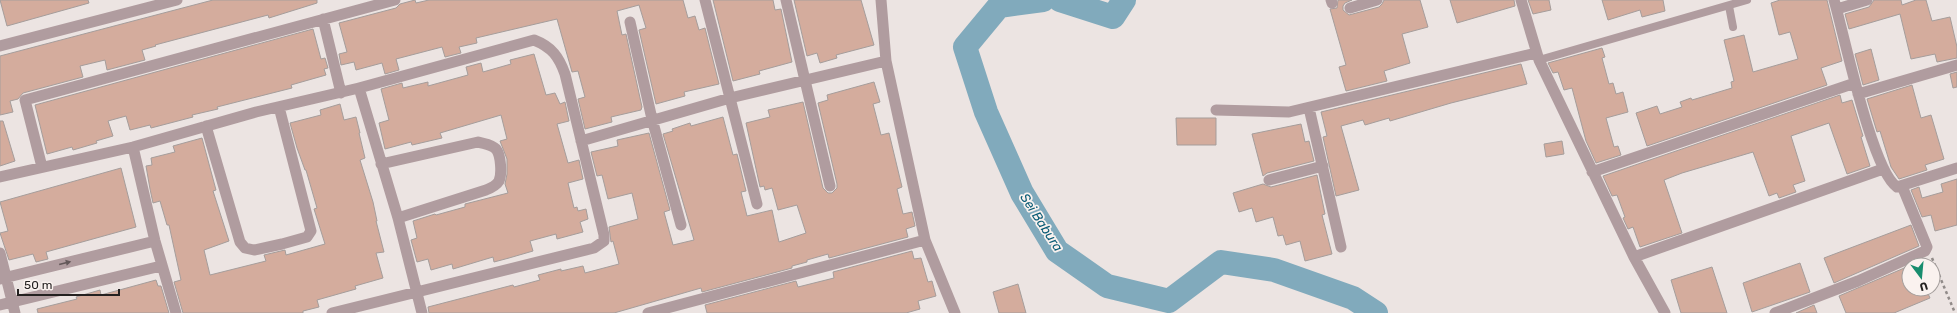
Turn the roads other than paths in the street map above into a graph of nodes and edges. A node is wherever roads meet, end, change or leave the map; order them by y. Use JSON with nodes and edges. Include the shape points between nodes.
{"nodes":[{"id":1,"x":177,"y":0,"type":"edge"},
{"id":2,"x":395,"y":0,"type":"edge"},
{"id":3,"x":705,"y":0,"type":"edge"},
{"id":4,"x":786,"y":0,"type":"edge"},
{"id":5,"x":880,"y":0,"type":"edge"},
{"id":6,"x":1377,"y":0,"type":"edge"},
{"id":7,"x":1521,"y":0,"type":"edge"},
{"id":8,"x":1747,"y":0,"type":"edge"},
{"id":9,"x":1867,"y":0,"type":"edge"},
{"id":10,"x":1836,"y":5,"type":"edge"},
{"id":11,"x":1729,"y":6,"type":"junction"},
{"id":12,"x":1350,"y":8,"type":"dead end"},
{"id":13,"x":323,"y":19,"type":"junction"},
{"id":14,"x":630,"y":22,"type":"dead end"},
{"id":15,"x":1733,"y":27,"type":"dead end"},
{"id":16,"x":0,"y":46,"type":"edge"},
{"id":17,"x":1538,"y":56,"type":"junction"},
{"id":18,"x":886,"y":61,"type":"junction"},
{"id":19,"x":1957,"y":65,"type":"edge"},
{"id":20,"x":804,"y":80,"type":"junction"},
{"id":21,"x":359,"y":88,"type":"junction"},
{"id":22,"x":1856,"y":88,"type":"junction"},
{"id":23,"x":341,"y":93,"type":"junction"},
{"id":24,"x":730,"y":98,"type":"junction"},
{"id":25,"x":279,"y":107,"type":"junction"},
{"id":26,"x":1309,"y":108,"type":"junction"},
{"id":27,"x":1216,"y":110,"type":"dead end"},
{"id":28,"x":652,"y":120,"type":"junction"},
{"id":29,"x":206,"y":126,"type":"junction"},
{"id":30,"x":581,"y":141,"type":"junction"},
{"id":31,"x":133,"y":147,"type":"junction"},
{"id":32,"x":381,"y":164,"type":"junction"},
{"id":33,"x":1323,"y":166,"type":"junction"},
{"id":34,"x":42,"y":167,"type":"junction"},
{"id":35,"x":1957,"y":168,"type":"edge"},
{"id":36,"x":1883,"y":169,"type":"junction"},
{"id":37,"x":1592,"y":172,"type":"junction"},
{"id":38,"x":0,"y":177,"type":"edge"},
{"id":39,"x":1269,"y":180,"type":"dead end"},
{"id":40,"x":830,"y":186,"type":"dead end"},
{"id":41,"x":1902,"y":186,"type":"junction"},
{"id":42,"x":757,"y":204,"type":"dead end"},
{"id":43,"x":398,"y":218,"type":"junction"},
{"id":44,"x":681,"y":225,"type":"dead end"},
{"id":45,"x":925,"y":240,"type":"junction"},
{"id":46,"x":155,"y":241,"type":"junction"},
{"id":47,"x":1341,"y":247,"type":"dead end"},
{"id":48,"x":0,"y":253,"type":"edge"},
{"id":49,"x":1634,"y":257,"type":"junction"},
{"id":50,"x":161,"y":266,"type":"junction"},
{"id":51,"x":4,"y":278,"type":"edge"},
{"id":52,"x":417,"y":292,"type":"junction"},
{"id":53,"x":0,"y":305,"type":"edge"},
{"id":54,"x":14,"y":308,"type":"edge"},
{"id":55,"x":685,"y":308,"type":"edge"},
{"id":56,"x":176,"y":313,"type":"edge"},
{"id":57,"x":332,"y":313,"type":"edge"},
{"id":58,"x":422,"y":313,"type":"edge"},
{"id":59,"x":648,"y":313,"type":"edge"},
{"id":60,"x":953,"y":313,"type":"edge"},
{"id":61,"x":1665,"y":313,"type":"edge"},
{"id":62,"x":1775,"y":313,"type":"edge"}],
"edges":[{"from":1,"to":16,"type":"street"},
{"from":2,"to":13,"type":"street"},
{"from":3,"to":24,"type":"street"},
{"from":4,"to":20,"type":"street"},
{"from":5,"to":18,"type":"street"},
{"from":6,"to":12,"type":"street"},
{"from":7,"to":17,"type":"street"},
{"from":8,"to":11,"type":"lane"},
{"from":9,"to":10,"type":"street"},
{"from":10,"to":22,"type":"street"},
{"from":11,"to":15,"type":"lane"},
{"from":11,"to":17,"type":"lane"},
{"from":13,"to":23,"type":"street"},
{"from":13,"to":34,"type":"street","via":[[25,100]]},
{"from":14,"to":28,"type":"street"},
{"from":17,"to":26,"type":"street"},
{"from":17,"to":37,"type":"street"},
{"from":18,"to":20,"type":"street"},
{"from":18,"to":45,"type":"street"},
{"from":19,"to":22,"type":"street"},
{"from":20,"to":24,"type":"street"},
{"from":20,"to":40,"type":"street"},
{"from":21,"to":23,"type":"street"},
{"from":21,"to":30,"type":"street","via":[[534,40],[555,52],[561,63]]},
{"from":21,"to":32,"type":"street"},
{"from":22,"to":36,"type":"street"},
{"from":22,"to":37,"type":"street"},
{"from":23,"to":25,"type":"street"},
{"from":24,"to":28,"type":"street"},
{"from":24,"to":42,"type":"street"},
{"from":25,"to":29,"type":"street"},
{"from":25,"to":29,"type":"street","via":[[311,223],[311,231],[307,237],[282,244],[254,250],[245,248],[240,242]]},
{"from":26,"to":27,"type":"street","via":[[1276,113]]},
{"from":26,"to":33,"type":"street"},
{"from":28,"to":30,"type":"street"},
{"from":28,"to":44,"type":"street"},
{"from":29,"to":31,"type":"street"},
{"from":30,"to":52,"type":"street","via":[[604,235],[604,241],[600,245]]},
{"from":31,"to":34,"type":"street"},
{"from":31,"to":46,"type":"street"},
{"from":32,"to":43,"type":"street"},
{"from":32,"to":43,"type":"street","via":[[478,142],[497,150],[501,173],[496,185]]},
{"from":33,"to":39,"type":"street"},
{"from":33,"to":47,"type":"street"},
{"from":34,"to":38,"type":"street"},
{"from":35,"to":41,"type":"street"},
{"from":36,"to":41,"type":"street","via":[[1893,184],[1897,187]]},
{"from":36,"to":49,"type":"street"},
{"from":37,"to":49,"type":"street"},
{"from":41,"to":62,"type":"street","via":[[1928,246],[1925,251]]},
{"from":43,"to":52,"type":"street"},
{"from":45,"to":55,"type":"street"},
{"from":45,"to":60,"type":"street"},
{"from":46,"to":50,"type":"street"},
{"from":51,"to":46,"type":"street","one_way":true},
{"from":48,"to":51,"type":"street"},
{"from":49,"to":61,"type":"street"},
{"from":50,"to":54,"type":"street"},
{"from":50,"to":56,"type":"street"},
{"from":51,"to":54,"type":"street"},
{"from":52,"to":57,"type":"street"},
{"from":52,"to":58,"type":"street"},
{"from":53,"to":54,"type":"street"},
{"from":55,"to":59,"type":"street"}]}
